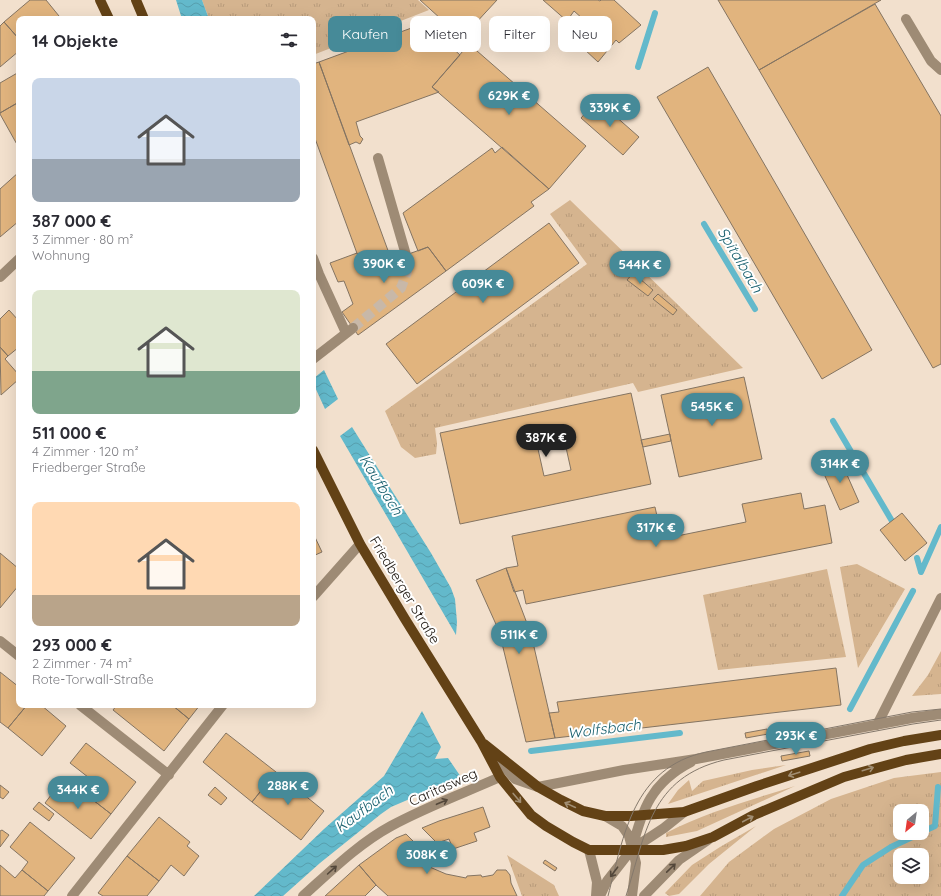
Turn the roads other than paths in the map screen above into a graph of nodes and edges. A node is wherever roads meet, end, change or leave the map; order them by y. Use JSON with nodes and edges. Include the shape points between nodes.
{"nodes":[{"id":1,"x":100,"y":0,"type":"edge"},
{"id":2,"x":103,"y":0,"type":"edge"},
{"id":3,"x":136,"y":0,"type":"edge"},
{"id":4,"x":108,"y":16,"type":"edge"},
{"id":5,"x":109,"y":16,"type":"edge"},
{"id":6,"x":143,"y":16,"type":"edge"},
{"id":7,"x":906,"y":19,"type":"dead end"},
{"id":8,"x":941,"y":70,"type":"edge"},
{"id":9,"x":378,"y":158,"type":"dead end"},
{"id":10,"x":406,"y":255,"type":"tunnel mouth"},
{"id":11,"x":16,"y":262,"type":"edge"},
{"id":12,"x":316,"y":266,"type":"edge"},
{"id":13,"x":0,"y":277,"type":"edge"},
{"id":14,"x":316,"y":357,"type":"edge"},
{"id":15,"x":316,"y":456,"type":"edge"},
{"id":16,"x":360,"y":544,"type":"junction"},
{"id":17,"x":316,"y":594,"type":"edge"},
{"id":18,"x":941,"y":598,"type":"edge"},
{"id":19,"x":0,"y":641,"type":"edge"},
{"id":20,"x":16,"y":654,"type":"edge"},
{"id":21,"x":84,"y":708,"type":"edge"},
{"id":22,"x":222,"y":708,"type":"edge"},
{"id":23,"x":941,"y":714,"type":"edge"},
{"id":24,"x":877,"y":725,"type":"junction"},
{"id":25,"x":941,"y":735,"type":"edge"},
{"id":26,"x":481,"y":741,"type":"junction"},
{"id":27,"x":941,"y":754,"type":"edge"},
{"id":28,"x":696,"y":760,"type":"junction"},
{"id":29,"x":169,"y":774,"type":"junction"},
{"id":30,"x":500,"y":777,"type":"junction"},
{"id":31,"x":538,"y":787,"type":"junction"},
{"id":32,"x":684,"y":812,"type":"junction"},
{"id":33,"x":605,"y":816,"type":"junction"},
{"id":34,"x":642,"y":816,"type":"junction"},
{"id":35,"x":713,"y":837,"type":"junction"},
{"id":36,"x":632,"y":849,"type":"junction"},
{"id":37,"x":589,"y":850,"type":"junction"},
{"id":38,"x":72,"y":896,"type":"edge"},
{"id":39,"x":303,"y":896,"type":"edge"},
{"id":40,"x":596,"y":896,"type":"edge"},
{"id":41,"x":600,"y":896,"type":"edge"},
{"id":42,"x":632,"y":896,"type":"edge"},
{"id":43,"x":644,"y":896,"type":"edge"}],
"edges":[{"from":1,"to":4,"type":"main road"},
{"from":2,"to":5,"type":"street"},
{"from":3,"to":6,"type":"main road"},
{"from":7,"to":8,"type":"street","via":[[931,61]]},
{"from":9,"to":10,"type":"street"},
{"from":11,"to":13,"type":"street"},
{"from":12,"to":14,"type":"street","via":[[350,331]]},
{"from":15,"to":16,"type":"main road","name":"Friedberger Straße"},
{"from":16,"to":17,"type":"street"},
{"from":16,"to":26,"type":"main road","name":"Friedberger Straße"},
{"from":18,"to":24,"type":"street"},
{"from":19,"to":20,"type":"street"},
{"from":21,"to":29,"type":"street"},
{"from":22,"to":29,"type":"street"},
{"from":23,"to":24,"type":"street"},
{"from":24,"to":28,"type":"street"},
{"from":25,"to":32,"type":"main road","name":"Friedberger Straße","one_way":true,"via":[[870,750]]},
{"from":26,"to":30,"type":"main road","name":"Friedberger Straße"},
{"from":26,"to":31,"type":"main road","name":"Friedberger Straße"},
{"from":35,"to":27,"type":"main road","name":"Friedberger Straße","one_way":true,"via":[[754,815],[844,777],[906,760]]},
{"from":28,"to":31,"type":"street","via":[[624,770]]},
{"from":28,"to":34,"type":"street","via":[[682,767],[654,791]]},
{"from":29,"to":38,"type":"street"},
{"from":30,"to":37,"type":"main road","name":"Friedberger Straße","one_way":true,"via":[[531,815]]},
{"from":39,"to":30,"type":"street","name":"Caritasweg","one_way":true,"via":[[360,846],[391,826]]},
{"from":33,"to":31,"type":"main road","name":"Friedberger Straße","one_way":true,"via":[[583,811]]},
{"from":32,"to":34,"type":"main road","name":"Friedberger Straße"},
{"from":32,"to":36,"type":"street"},
{"from":33,"to":34,"type":"main road","name":"Friedberger Straße"},
{"from":33,"to":36,"type":"street","via":[[622,826],[629,836]]},
{"from":34,"to":36,"type":"street"},
{"from":35,"to":36,"type":"main road","name":"Friedberger Straße","via":[[686,846]]},
{"from":43,"to":35,"type":"street","one_way":true,"via":[[679,860]]},
{"from":36,"to":37,"type":"main road","name":"Friedberger Straße"},
{"from":36,"to":41,"type":"street","one_way":true,"via":[[607,881]]},
{"from":36,"to":42,"type":"street","via":[[636,863]]},
{"from":37,"to":40,"type":"street","via":[[597,882]]}]}
